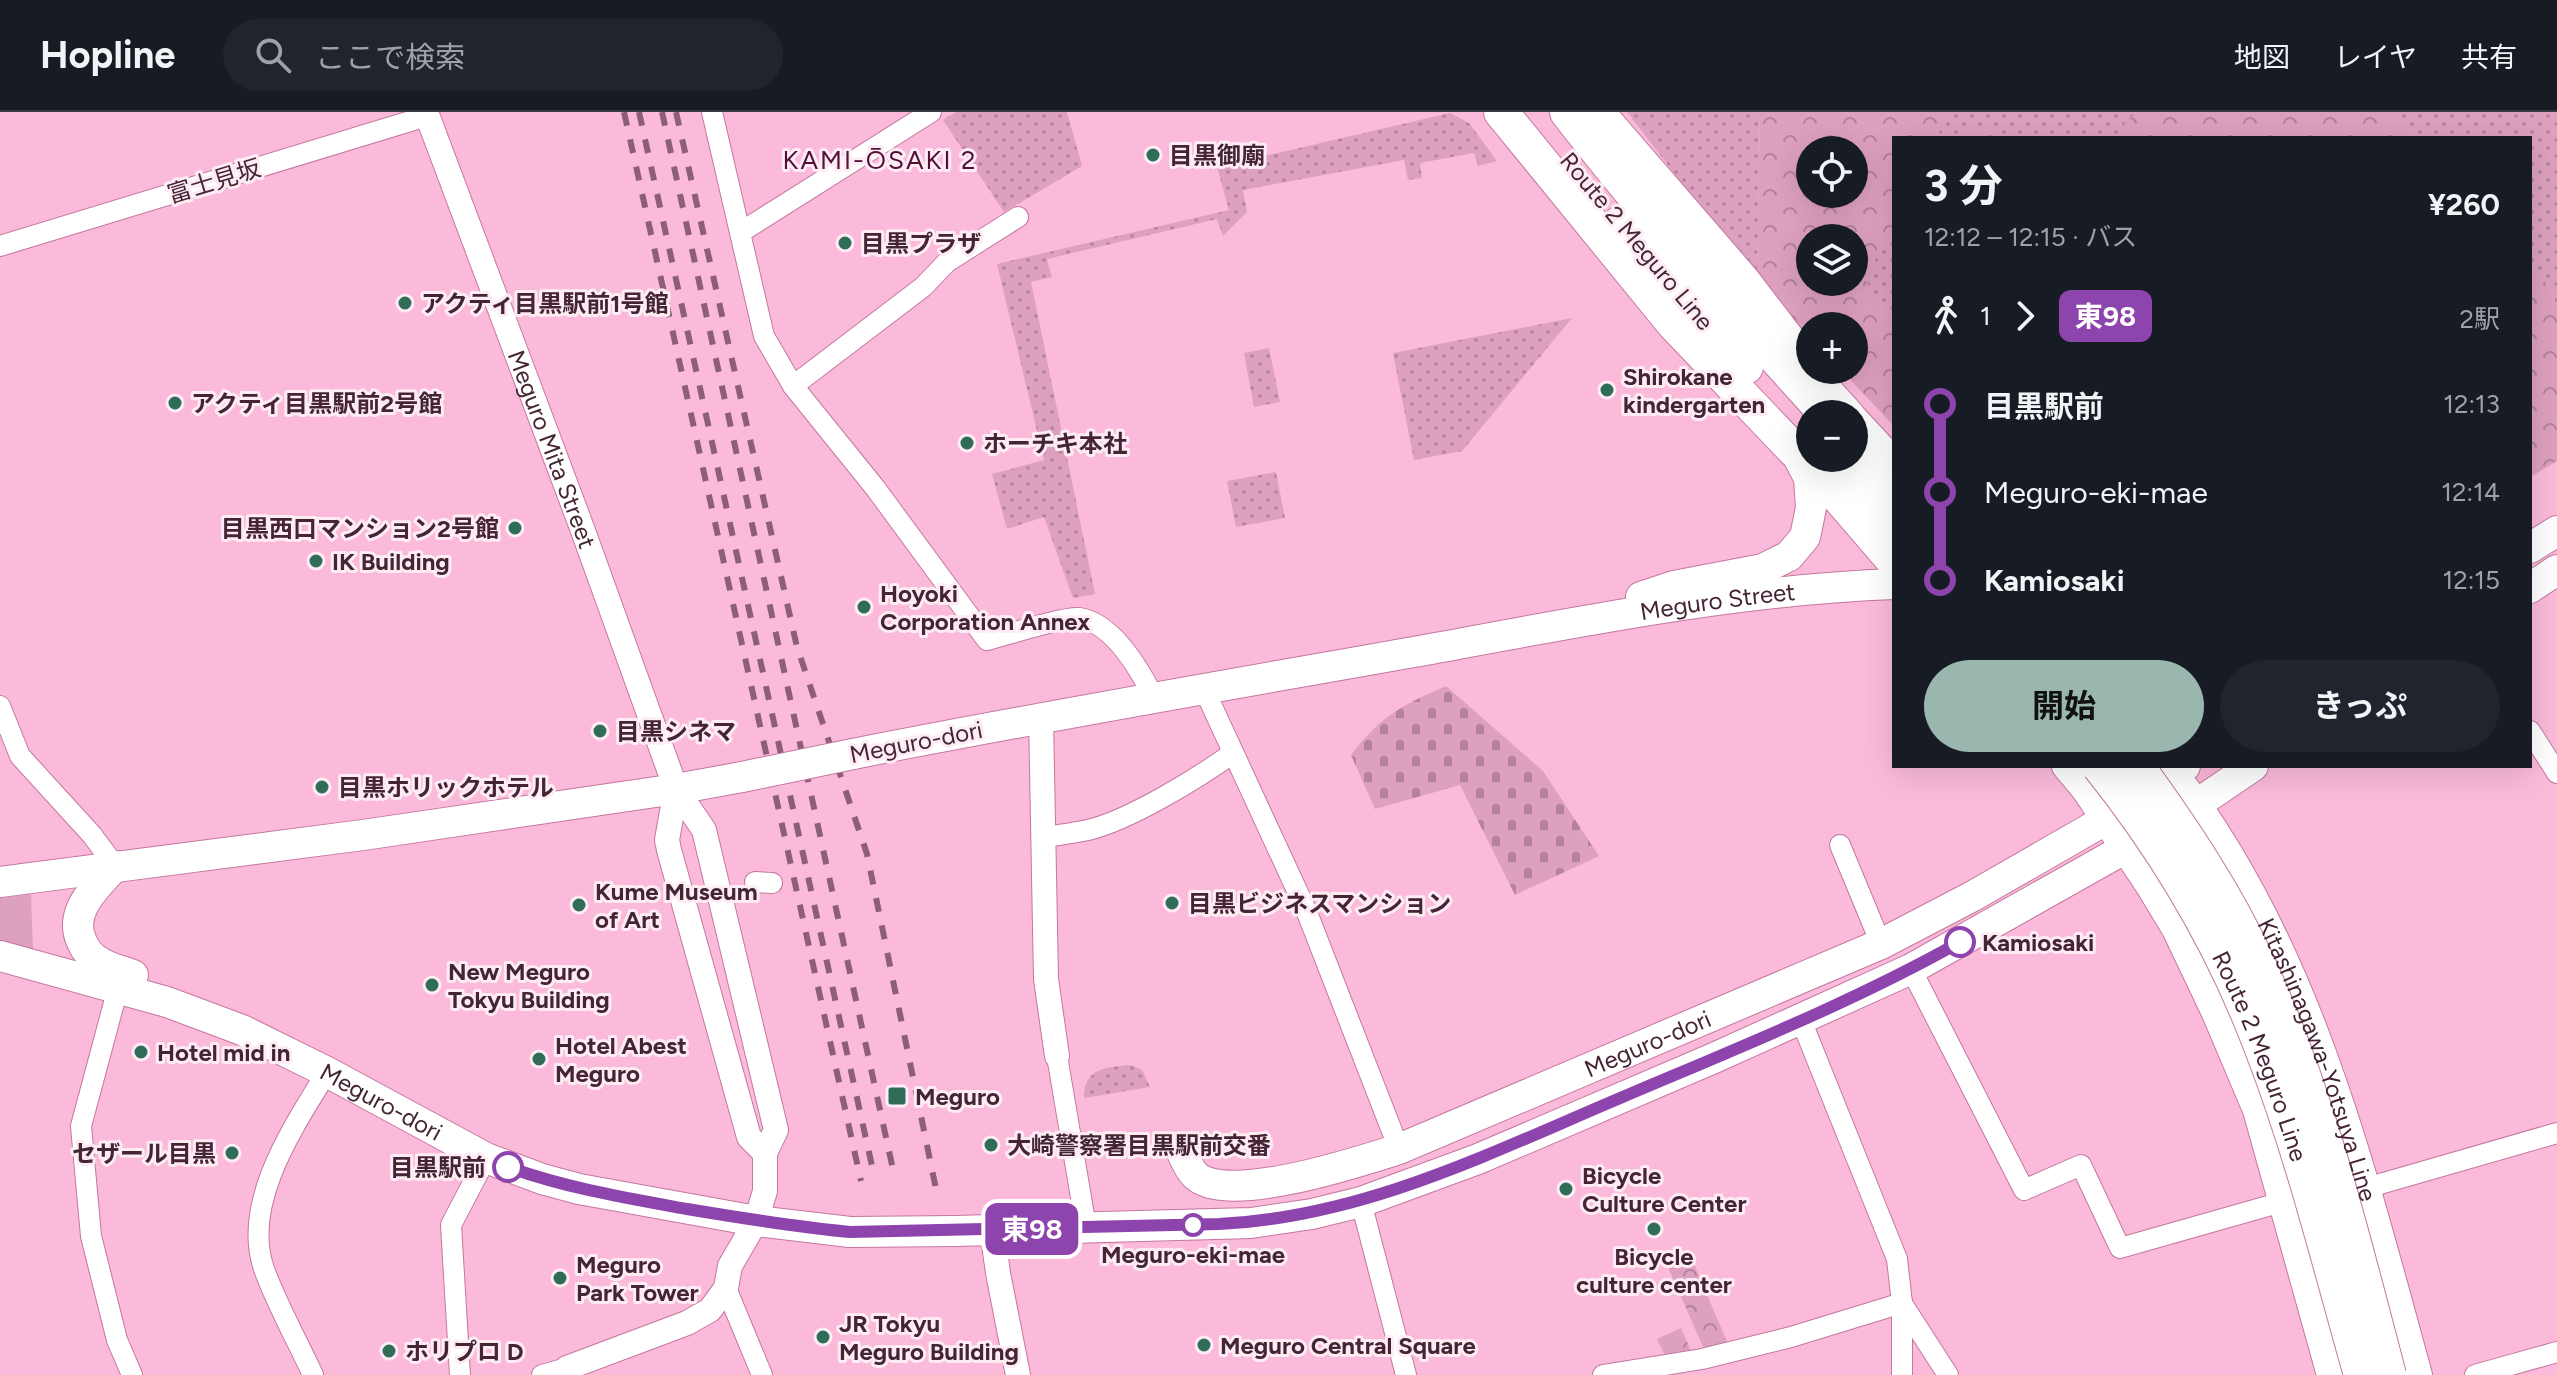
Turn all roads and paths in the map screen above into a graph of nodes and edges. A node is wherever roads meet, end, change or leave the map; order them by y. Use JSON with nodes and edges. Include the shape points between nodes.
{"nodes":[{"id":1,"x":712,"y":112,"type":"edge"},
{"id":2,"x":931,"y":112,"type":"edge"},
{"id":3,"x":1501,"y":112,"type":"edge"},
{"id":4,"x":1509,"y":112,"type":"edge"},
{"id":5,"x":1530,"y":112,"type":"edge"},
{"id":6,"x":1567,"y":112,"type":"edge"},
{"id":7,"x":1594,"y":112,"type":"edge"},
{"id":8,"x":427,"y":114,"type":"edge"},
{"id":9,"x":1018,"y":217,"type":"dead end"},
{"id":10,"x":741,"y":232,"type":"junction"},
{"id":11,"x":0,"y":246,"type":"edge"},
{"id":12,"x":1796,"y":354,"type":"edge"},
{"id":13,"x":1796,"y":359,"type":"edge"},
{"id":14,"x":1796,"y":364,"type":"edge"},
{"id":15,"x":1818,"y":384,"type":"edge"},
{"id":16,"x":793,"y":386,"type":"junction"},
{"id":17,"x":1835,"y":400,"type":"edge"},
{"id":18,"x":1796,"y":431,"type":"edge"},
{"id":19,"x":1796,"y":432,"type":"edge"},
{"id":20,"x":1868,"y":434,"type":"edge"},
{"id":21,"x":1796,"y":435,"type":"edge"},
{"id":22,"x":1892,"y":460,"type":"edge"},
{"id":23,"x":1868,"y":462,"type":"edge"},
{"id":24,"x":1809,"y":472,"type":"edge"},
{"id":25,"x":1827,"y":472,"type":"edge"},
{"id":26,"x":1834,"y":472,"type":"edge"},
{"id":27,"x":1892,"y":489,"type":"edge"},
{"id":28,"x":2557,"y":530,"type":"edge"},
{"id":29,"x":1892,"y":531,"type":"edge"},
{"id":30,"x":2532,"y":545,"type":"edge"},
{"id":31,"x":1892,"y":563,"type":"edge"},
{"id":32,"x":2557,"y":570,"type":"edge"},
{"id":33,"x":1892,"y":584,"type":"edge"},
{"id":34,"x":2532,"y":587,"type":"edge"},
{"id":35,"x":1544,"y":628,"type":"junction"},
{"id":36,"x":1204,"y":689,"type":"junction"},
{"id":37,"x":1154,"y":698,"type":"junction"},
{"id":38,"x":0,"y":706,"type":"edge"},
{"id":39,"x":1041,"y":717,"type":"junction"},
{"id":40,"x":2532,"y":734,"type":"edge"},
{"id":41,"x":1233,"y":753,"type":"junction"},
{"id":42,"x":2068,"y":768,"type":"edge"},
{"id":43,"x":2100,"y":768,"type":"edge"},
{"id":44,"x":2138,"y":768,"type":"edge"},
{"id":45,"x":2176,"y":768,"type":"edge"},
{"id":46,"x":2250,"y":768,"type":"edge"},
{"id":47,"x":2557,"y":773,"type":"edge"},
{"id":48,"x":676,"y":789,"type":"junction"},
{"id":49,"x":2197,"y":804,"type":"junction"},
{"id":50,"x":2107,"y":819,"type":"junction"},
{"id":51,"x":1044,"y":837,"type":"junction"},
{"id":52,"x":1840,"y":845,"type":"dead end"},
{"id":53,"x":2126,"y":848,"type":"junction"},
{"id":54,"x":115,"y":866,"type":"junction"},
{"id":55,"x":0,"y":882,"type":"edge"},
{"id":56,"x":1881,"y":944,"type":"junction"},
{"id":57,"x":0,"y":956,"type":"edge"},
{"id":58,"x":1911,"y":969,"type":"junction"},
{"id":59,"x":118,"y":988,"type":"junction"},
{"id":60,"x":167,"y":1002,"type":"junction"},
{"id":61,"x":1801,"y":1020,"type":"junction"},
{"id":62,"x":1057,"y":1056,"type":"joint"},
{"id":63,"x":327,"y":1072,"type":"junction"},
{"id":64,"x":2557,"y":1133,"type":"edge"},
{"id":65,"x":1180,"y":1148,"type":"dead end"},
{"id":66,"x":1399,"y":1149,"type":"junction"},
{"id":67,"x":765,"y":1153,"type":"junction"},
{"id":68,"x":486,"y":1158,"type":"junction"},
{"id":69,"x":2366,"y":1188,"type":"junction"},
{"id":70,"x":1361,"y":1202,"type":"junction"},
{"id":71,"x":2282,"y":1202,"type":"junction"},
{"id":72,"x":756,"y":1221,"type":"junction"},
{"id":73,"x":1086,"y":1227,"type":"junction"},
{"id":74,"x":992,"y":1230,"type":"junction"},
{"id":75,"x":726,"y":1288,"type":"junction"},
{"id":76,"x":1902,"y":1303,"type":"junction"},
{"id":77,"x":2557,"y":1352,"type":"edge"},
{"id":78,"x":569,"y":1371,"type":"edge"},
{"id":79,"x":132,"y":1375,"type":"edge"},
{"id":80,"x":313,"y":1375,"type":"edge"},
{"id":81,"x":460,"y":1375,"type":"edge"},
{"id":82,"x":542,"y":1375,"type":"edge"},
{"id":83,"x":762,"y":1375,"type":"edge"},
{"id":84,"x":1018,"y":1375,"type":"edge"},
{"id":85,"x":1406,"y":1375,"type":"edge"},
{"id":86,"x":1603,"y":1375,"type":"edge"},
{"id":87,"x":1902,"y":1375,"type":"edge"},
{"id":88,"x":1948,"y":1375,"type":"edge"},
{"id":89,"x":2331,"y":1375,"type":"edge"},
{"id":90,"x":2361,"y":1375,"type":"edge"},
{"id":91,"x":2389,"y":1375,"type":"edge"},
{"id":92,"x":2418,"y":1375,"type":"edge"},
{"id":93,"x":2475,"y":1375,"type":"edge"}],
"edges":[{"from":1,"to":10,"type":"street"},
{"from":2,"to":10,"type":"street"},
{"from":3,"to":21,"type":"highway","via":[[1673,323]]},
{"from":4,"to":19,"type":"main road"},
{"from":5,"to":18,"type":"highway","name":"Route 2 Meguro Line"},
{"from":6,"to":14,"type":"highway","name":"Route 2 Meguro Line","via":[[1725,301]]},
{"from":7,"to":12,"type":"highway","via":[[1743,281]]},
{"from":7,"to":13,"type":"main road","via":[[1672,218]]},
{"from":8,"to":11,"type":"street","name":"富士見坂"},
{"from":8,"to":48,"type":"street","name":"Meguro Mita Street"},
{"from":9,"to":16,"type":"street","via":[[947,262],[923,287]]},
{"from":10,"to":16,"type":"street","via":[[764,336]]},
{"from":15,"to":17,"type":"main road"},
{"from":16,"to":37,"type":"street","via":[[987,640],[1076,617],[1101,625],[1140,669]]},
{"from":20,"to":22,"type":"main road"},
{"from":23,"to":27,"type":"highway"},
{"from":24,"to":35,"type":"main road","via":[[1811,508],[1805,537],[1789,556],[1763,569],[1674,586]]},
{"from":25,"to":31,"type":"main road"},
{"from":26,"to":29,"type":"highway","name":"Route 2 Meguro Line"},
{"from":28,"to":30,"type":"main road"},
{"from":32,"to":34,"type":"main road"},
{"from":33,"to":35,"type":"main road","name":"Meguro Street","via":[[1786,592]]},
{"from":35,"to":36,"type":"main road","name":"Meguro-dori"},
{"from":36,"to":37,"type":"main road","name":"Meguro-dori"},
{"from":36,"to":41,"type":"street"},
{"from":37,"to":39,"type":"main road","name":"Meguro-dori"},
{"from":38,"to":54,"type":"street","via":[[20,756]]},
{"from":39,"to":48,"type":"main road","name":"Meguro-dori","bridge":true},
{"from":39,"to":51,"type":"street"},
{"from":40,"to":47,"type":"street"},
{"from":41,"to":51,"type":"street","via":[[1119,818]]},
{"from":41,"to":66,"type":"street","via":[[1306,910]]},
{"from":42,"to":50,"type":"main road"},
{"from":43,"to":90,"type":"highway","name":"Route 2 Meguro Line","bridge":true,"via":[[2191,901],[2257,1036]]},
{"from":44,"to":91,"type":"highway","name":"Route 2 Meguro Line","bridge":true,"via":[[2219,890],[2258,961],[2290,1038],[2337,1182]]},
{"from":45,"to":49,"type":"main road","name":"Kitashinagawa-Yotsuya Line"},
{"from":46,"to":49,"type":"main road"},
{"from":48,"to":54,"type":"main road","name":"Meguro-dori"},
{"from":48,"to":67,"type":"street","via":[[669,850],[749,1137]]},
{"from":48,"to":67,"type":"street","name":"Meguro Mita Street","via":[[704,830],[776,1130]]},
{"from":49,"to":69,"type":"main road","name":"Kitashinagawa-Yotsuya Line","via":[[2231,855],[2286,968],[2331,1076]]},
{"from":50,"to":53,"type":"main road"},
{"from":50,"to":56,"type":"main road","name":"Meguro-dori"},
{"from":51,"to":62,"type":"street","via":[[1046,979]]},
{"from":52,"to":56,"type":"street"},
{"from":53,"to":58,"type":"main road","name":"Meguro-dori"},
{"from":53,"to":71,"type":"main road","via":[[2176,929],[2216,1013],[2257,1110]]},
{"from":54,"to":55,"type":"main road","name":"Meguro-dori"},
{"from":54,"to":60,"type":"main road","via":[[88,896],[77,931],[96,961],[141,978]]},
{"from":56,"to":66,"type":"main road","name":"Meguro-dori"},
{"from":57,"to":59,"type":"main road","name":"Meguro-dori"},
{"from":58,"to":61,"type":"main road","name":"Meguro-dori"},
{"from":58,"to":71,"type":"street","via":[[2024,1190],[2081,1165],[2120,1248]]},
{"from":59,"to":60,"type":"main road","name":"Meguro-dori"},
{"from":59,"to":79,"type":"street","via":[[81,1126],[91,1236],[117,1340]]},
{"from":60,"to":63,"type":"main road","name":"Meguro-dori","via":[[242,1030]]},
{"from":61,"to":70,"type":"main road","name":"Meguro-dori","via":[[1478,1159]]},
{"from":61,"to":76,"type":"street","via":[[1897,1259]]},
{"from":62,"to":73,"type":"street"},
{"from":63,"to":68,"type":"main road","name":"Meguro-dori"},
{"from":63,"to":80,"type":"street","via":[[264,1188],[259,1224],[263,1267]]},
{"from":64,"to":69,"type":"street"},
{"from":65,"to":66,"type":"main road","name":"Meguro-dori","via":[[1195,1176],[1221,1186],[1300,1177]]},
{"from":67,"to":72,"type":"street","name":"Meguro Mita Street","via":[[765,1191]]},
{"from":68,"to":72,"type":"main road","name":"Meguro-dori","via":[[579,1189]]},
{"from":68,"to":81,"type":"street","via":[[451,1225]]},
{"from":69,"to":92,"type":"main road","name":"Kitashinagawa-Yotsuya Line"},
{"from":70,"to":73,"type":"main road","name":"Meguro-dori","via":[[1251,1223]]},
{"from":70,"to":85,"type":"street"},
{"from":71,"to":89,"type":"main road"},
{"from":72,"to":74,"type":"main road","name":"Meguro-dori","bridge":true,"via":[[850,1232]]},
{"from":72,"to":75,"type":"street","name":"Meguro Mita Street","via":[[730,1266]]},
{"from":73,"to":74,"type":"main road","name":"Meguro-dori"},
{"from":74,"to":84,"type":"street"},
{"from":75,"to":78,"type":"street","via":[[710,1310],[687,1323]]},
{"from":75,"to":83,"type":"street"},
{"from":76,"to":86,"type":"street","via":[[1702,1359]]},
{"from":76,"to":87,"type":"street"},
{"from":76,"to":88,"type":"street"},
{"from":77,"to":93,"type":"street"},
{"from":78,"to":82,"type":"street"}]}
